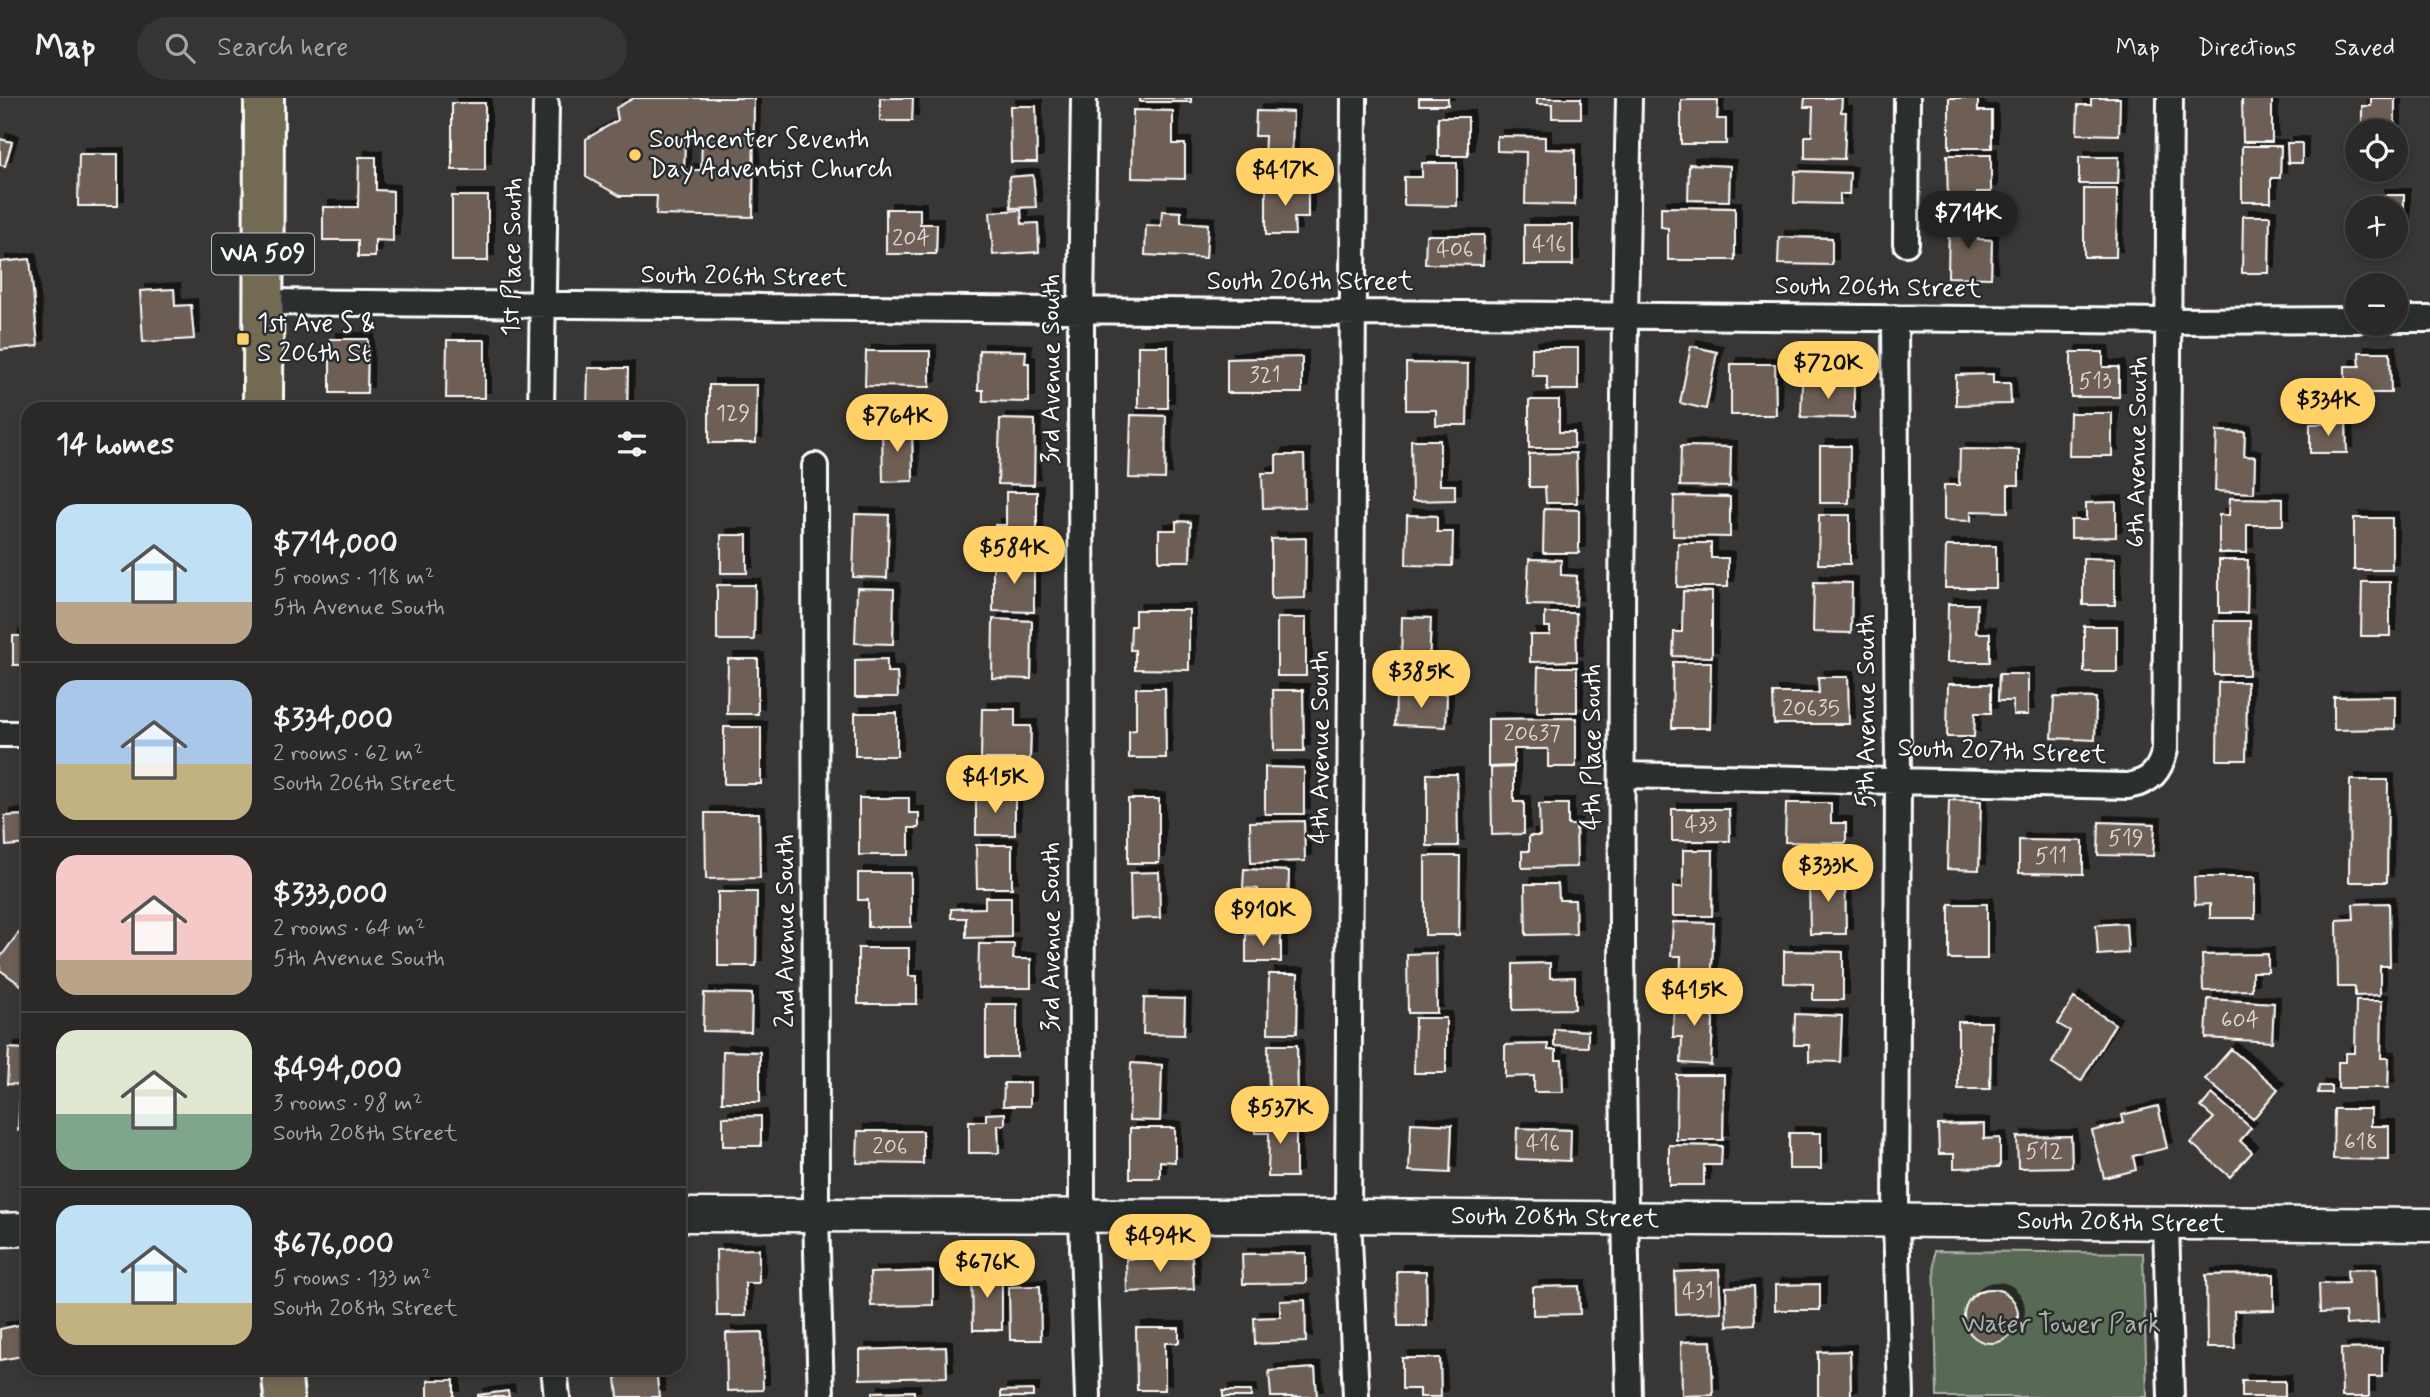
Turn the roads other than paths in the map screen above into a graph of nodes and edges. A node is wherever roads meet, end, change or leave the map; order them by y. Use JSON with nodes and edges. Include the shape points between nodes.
{"nodes":[{"id":1,"x":264,"y":98,"type":"edge"},
{"id":2,"x":1084,"y":98,"type":"edge"},
{"id":3,"x":1354,"y":98,"type":"edge"},
{"id":4,"x":1629,"y":98,"type":"edge"},
{"id":5,"x":1908,"y":98,"type":"edge"},
{"id":6,"x":2170,"y":98,"type":"edge"},
{"id":7,"x":546,"y":105,"type":"dead end"},
{"id":8,"x":1906,"y":243,"type":"dead end"},
{"id":9,"x":263,"y":302,"type":"junction"},
{"id":10,"x":542,"y":305,"type":"junction"},
{"id":11,"x":1081,"y":311,"type":"junction"},
{"id":12,"x":1353,"y":312,"type":"junction"},
{"id":13,"x":1624,"y":314,"type":"junction"},
{"id":14,"x":1895,"y":318,"type":"junction"},
{"id":15,"x":2408,"y":319,"type":"edge"},
{"id":16,"x":2430,"y":319,"type":"edge"},
{"id":17,"x":2345,"y":320,"type":"edge"},
{"id":18,"x":2169,"y":321,"type":"junction"},
{"id":19,"x":263,"y":402,"type":"edge"},
{"id":20,"x":541,"y":402,"type":"edge"},
{"id":21,"x":815,"y":466,"type":"dead end"},
{"id":22,"x":0,"y":734,"type":"edge"},
{"id":23,"x":21,"y":734,"type":"edge"},
{"id":24,"x":1622,"y":775,"type":"junction"},
{"id":25,"x":1898,"y":779,"type":"junction"},
{"id":26,"x":2128,"y":786,"type":"joint"},
{"id":27,"x":816,"y":1214,"type":"junction"},
{"id":28,"x":686,"y":1215,"type":"edge"},
{"id":29,"x":1082,"y":1216,"type":"junction"},
{"id":30,"x":1348,"y":1216,"type":"junction"},
{"id":31,"x":1625,"y":1219,"type":"junction"},
{"id":32,"x":1896,"y":1220,"type":"junction"},
{"id":33,"x":2166,"y":1224,"type":"junction"},
{"id":34,"x":2430,"y":1225,"type":"edge"},
{"id":35,"x":21,"y":1229,"type":"edge"},
{"id":36,"x":0,"y":1230,"type":"edge"},
{"id":37,"x":282,"y":1375,"type":"edge"},
{"id":38,"x":555,"y":1375,"type":"edge"},
{"id":39,"x":284,"y":1397,"type":"edge"},
{"id":40,"x":557,"y":1397,"type":"edge"},
{"id":41,"x":821,"y":1397,"type":"edge"},
{"id":42,"x":1088,"y":1397,"type":"edge"},
{"id":43,"x":1356,"y":1397,"type":"edge"},
{"id":44,"x":1629,"y":1397,"type":"edge"},
{"id":45,"x":1901,"y":1397,"type":"edge"},
{"id":46,"x":2171,"y":1397,"type":"edge"}],
"edges":[{"from":1,"to":9,"type":"main road","number":"WA 509"},
{"from":2,"to":11,"type":"street","name":"3rd Avenue South"},
{"from":3,"to":12,"type":"street","name":"4th Avenue South"},
{"from":4,"to":13,"type":"street","name":"4th Place South"},
{"from":5,"to":8,"type":"street"},
{"from":6,"to":18,"type":"street","name":"6th Avenue South"},
{"from":7,"to":10,"type":"street","name":"1st Place South"},
{"from":9,"to":10,"type":"street","name":"South 206th Street"},
{"from":9,"to":19,"type":"main road","number":"WA 509"},
{"from":10,"to":11,"type":"street","name":"South 206th Street"},
{"from":10,"to":20,"type":"street","name":"1st Place South"},
{"from":11,"to":12,"type":"street","name":"South 206th Street"},
{"from":11,"to":29,"type":"street","name":"3rd Avenue South"},
{"from":12,"to":13,"type":"street","name":"South 206th Street"},
{"from":12,"to":30,"type":"street","name":"4th Avenue South"},
{"from":13,"to":14,"type":"street","name":"South 206th Street"},
{"from":13,"to":24,"type":"street","name":"4th Place South"},
{"from":14,"to":18,"type":"street","name":"South 206th Street"},
{"from":14,"to":25,"type":"street","name":"5th Avenue South"},
{"from":15,"to":16,"type":"street"},
{"from":17,"to":18,"type":"street","name":"South 206th Street"},
{"from":18,"to":26,"type":"street","name":"6th Avenue South","via":[[2165,748],[2161,767],[2141,784]]},
{"from":21,"to":27,"type":"street","name":"2nd Avenue South"},
{"from":22,"to":23,"type":"street"},
{"from":24,"to":25,"type":"street","name":"South 207th Street"},
{"from":24,"to":31,"type":"street","name":"4th Place South"},
{"from":25,"to":26,"type":"street","name":"South 207th Street"},
{"from":25,"to":32,"type":"street","name":"5th Avenue South"},
{"from":27,"to":28,"type":"street","name":"South 208th Street"},
{"from":27,"to":29,"type":"street","name":"South 208th Street"},
{"from":27,"to":41,"type":"street","name":"2nd Avenue South"},
{"from":29,"to":30,"type":"street","name":"South 208th Street"},
{"from":29,"to":42,"type":"street","name":"3rd Avenue South"},
{"from":30,"to":31,"type":"street","name":"South 208th Street"},
{"from":30,"to":43,"type":"street","name":"4th Avenue South"},
{"from":31,"to":32,"type":"street","name":"South 208th Street"},
{"from":31,"to":44,"type":"street","name":"4th Place South"},
{"from":32,"to":33,"type":"street","name":"South 208th Street"},
{"from":32,"to":45,"type":"street","name":"5th Avenue South"},
{"from":33,"to":34,"type":"street","name":"South 208th Street"},
{"from":33,"to":46,"type":"street"},
{"from":35,"to":36,"type":"street"},
{"from":37,"to":39,"type":"main road"},
{"from":38,"to":40,"type":"street"}]}
